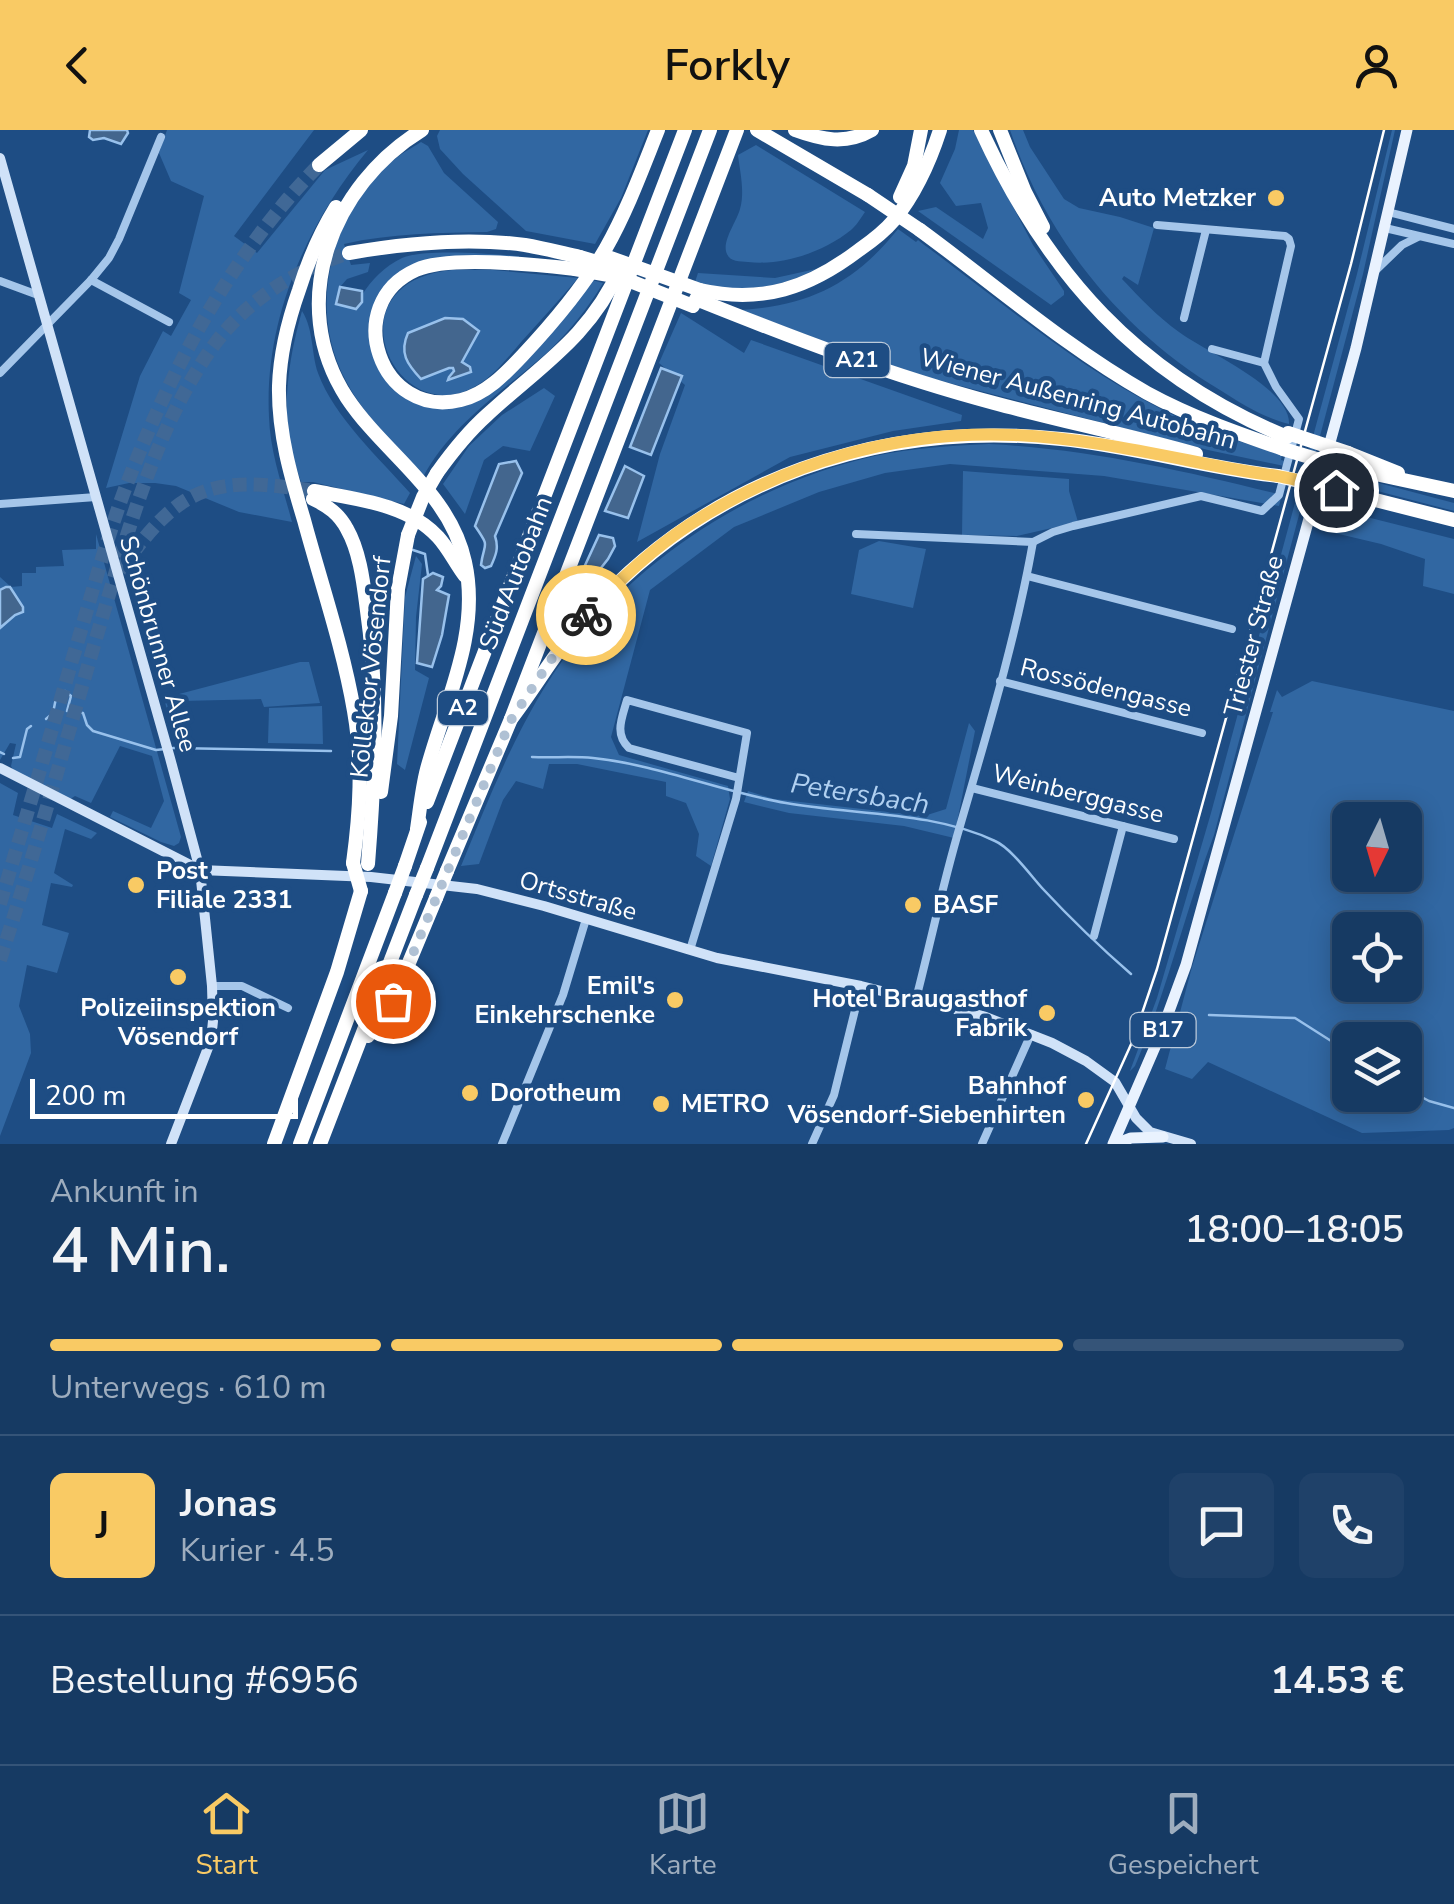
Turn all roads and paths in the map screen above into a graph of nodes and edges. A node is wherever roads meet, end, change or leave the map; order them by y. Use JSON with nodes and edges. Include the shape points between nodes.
{"nodes":[{"id":1,"x":346,"y":130,"type":"edge"},
{"id":2,"x":361,"y":130,"type":"edge"},
{"id":3,"x":422,"y":130,"type":"edge"},
{"id":4,"x":658,"y":130,"type":"edge"},
{"id":5,"x":685,"y":130,"type":"edge"},
{"id":6,"x":710,"y":130,"type":"edge"},
{"id":7,"x":738,"y":130,"type":"edge"},
{"id":8,"x":795,"y":130,"type":"edge"},
{"id":9,"x":872,"y":130,"type":"edge"},
{"id":10,"x":921,"y":130,"type":"edge"},
{"id":11,"x":940,"y":130,"type":"edge"},
{"id":12,"x":981,"y":130,"type":"edge"},
{"id":13,"x":1000,"y":130,"type":"edge"},
{"id":14,"x":1407,"y":130,"type":"edge"},
{"id":15,"x":759,"y":131,"type":"edge"},
{"id":16,"x":161,"y":137,"type":"dead end"},
{"id":17,"x":0,"y":158,"type":"edge"},
{"id":18,"x":356,"y":192,"type":"junction"},
{"id":19,"x":655,"y":206,"type":"junction"},
{"id":20,"x":1388,"y":212,"type":"junction"},
{"id":21,"x":1157,"y":225,"type":"dead end"},
{"id":22,"x":1385,"y":228,"type":"junction"},
{"id":23,"x":1206,"y":230,"type":"junction"},
{"id":24,"x":1454,"y":230,"type":"edge"},
{"id":25,"x":1420,"y":237,"type":"junction"},
{"id":26,"x":1454,"y":244,"type":"edge"},
{"id":27,"x":865,"y":246,"type":"junction"},
{"id":28,"x":350,"y":253,"type":"tunnel mouth"},
{"id":29,"x":579,"y":259,"type":"junction"},
{"id":30,"x":1375,"y":271,"type":"junction"},
{"id":31,"x":91,"y":280,"type":"junction"},
{"id":32,"x":0,"y":281,"type":"edge"},
{"id":33,"x":38,"y":294,"type":"junction"},
{"id":34,"x":696,"y":298,"type":"junction"},
{"id":35,"x":1184,"y":318,"type":"dead end"},
{"id":36,"x":170,"y":322,"type":"dead end"},
{"id":37,"x":47,"y":323,"type":"junction"},
{"id":38,"x":1212,"y":349,"type":"dead end"},
{"id":39,"x":1264,"y":363,"type":"junction"},
{"id":40,"x":0,"y":373,"type":"edge"},
{"id":41,"x":1286,"y":440,"type":"junction"},
{"id":42,"x":1346,"y":459,"type":"junction"},
{"id":43,"x":1278,"y":476,"type":"junction"},
{"id":44,"x":1450,"y":490,"type":"edge"},
{"id":45,"x":96,"y":497,"type":"junction"},
{"id":46,"x":0,"y":504,"type":"edge"},
{"id":47,"x":1454,"y":520,"type":"edge"},
{"id":48,"x":856,"y":534,"type":"dead end"},
{"id":49,"x":1033,"y":542,"type":"junction"},
{"id":50,"x":1027,"y":576,"type":"junction"},
{"id":51,"x":468,"y":580,"type":"junction"},
{"id":52,"x":1232,"y":629,"type":"dead end"},
{"id":53,"x":1000,"y":682,"type":"junction"},
{"id":54,"x":511,"y":720,"type":"junction"},
{"id":55,"x":1202,"y":733,"type":"dead end"},
{"id":56,"x":0,"y":768,"type":"edge"},
{"id":57,"x":739,"y":778,"type":"junction"},
{"id":58,"x":972,"y":788,"type":"junction"},
{"id":59,"x":1123,"y":826,"type":"junction"},
{"id":60,"x":417,"y":828,"type":"junction"},
{"id":61,"x":1174,"y":839,"type":"dead end"},
{"id":62,"x":361,"y":863,"type":"junction"},
{"id":63,"x":200,"y":870,"type":"junction"},
{"id":64,"x":586,"y":919,"type":"junction"},
{"id":65,"x":1094,"y":936,"type":"dead end"},
{"id":66,"x":690,"y":950,"type":"junction"},
{"id":67,"x":212,"y":986,"type":"junction"},
{"id":68,"x":861,"y":986,"type":"junction"},
{"id":69,"x":916,"y":999,"type":"junction"},
{"id":70,"x":288,"y":1008,"type":"dead end"},
{"id":71,"x":1031,"y":1034,"type":"junction"},
{"id":72,"x":356,"y":1053,"type":"junction"},
{"id":73,"x":1130,"y":1108,"type":"junction"},
{"id":74,"x":1163,"y":1137,"type":"junction"},
{"id":75,"x":171,"y":1144,"type":"edge"},
{"id":76,"x":274,"y":1144,"type":"edge"},
{"id":77,"x":300,"y":1144,"type":"edge"},
{"id":78,"x":320,"y":1144,"type":"edge"},
{"id":79,"x":502,"y":1144,"type":"edge"},
{"id":80,"x":812,"y":1144,"type":"edge"},
{"id":81,"x":982,"y":1144,"type":"edge"},
{"id":82,"x":1114,"y":1144,"type":"edge"},
{"id":83,"x":1191,"y":1144,"type":"edge"}],
"edges":[{"from":1,"to":2,"type":"highway","via":[[330,143],[320,165]]},
{"from":3,"to":18,"type":"highway","via":[[384,158]]},
{"from":4,"to":29,"type":"highway","via":[[605,250],[556,318],[492,385],[464,400],[430,401],[400,387],[382,364],[375,344],[378,312],[392,287],[414,270],[448,262]]},
{"from":5,"to":19,"type":"highway","name":"Süd Autobahn","number":"A2"},
{"from":6,"to":72,"type":"highway","name":"Süd Autobahn","number":"A2","bridge":true},
{"from":7,"to":54,"type":"highway"},
{"from":8,"to":9,"type":"highway","via":[[834,140]]},
{"from":10,"to":27,"type":"highway","via":[[902,192]]},
{"from":11,"to":27,"type":"highway","via":[[902,208]]},
{"from":12,"to":41,"type":"highway","via":[[1035,232],[1099,312],[1170,374]]},
{"from":13,"to":41,"type":"highway","via":[[1042,227],[1106,310],[1166,364]]},
{"from":14,"to":20,"type":"main road","name":"Triester Straße","number":"B17"},
{"from":15,"to":41,"type":"highway","name":"Wiener Außenring Autobahn","bridge":true,"via":[[868,195],[1150,394],[1208,422]]},
{"from":16,"to":31,"type":"street","via":[[119,240]]},
{"from":17,"to":33,"type":"main road","name":"Schönbrunner Allee"},
{"from":18,"to":51,"type":"highway","via":[[324,261],[319,310],[328,357],[366,424],[442,508]]},
{"from":18,"to":62,"type":"highway","via":[[341,198],[317,241],[292,310],[280,386],[288,464],[357,735]]},
{"from":19,"to":60,"type":"highway","name":"Süd Autobahn","number":"A2"},
{"from":19,"to":62,"type":"highway","name":"Kollektor Vösendorf","bridge":true,"via":[[587,323],[474,427],[424,497],[408,535],[398,589],[388,751]]},
{"from":20,"to":22,"type":"main road","name":"Triester Straße","number":"B17"},
{"from":20,"to":24,"type":"street"},
{"from":21,"to":23,"type":"street"},
{"from":22,"to":25,"type":"street"},
{"from":22,"to":30,"type":"main road","name":"Triester Straße","number":"B17"},
{"from":23,"to":35,"type":"street"},
{"from":23,"to":39,"type":"street","via":[[1289,239]]},
{"from":25,"to":26,"type":"street"},
{"from":25,"to":30,"type":"street","via":[[1402,244]]},
{"from":27,"to":34,"type":"highway","via":[[792,288]]},
{"from":28,"to":29,"type":"highway","via":[[458,242],[526,246]]},
{"from":29,"to":34,"type":"highway","bridge":true},
{"from":29,"to":34,"type":"highway","bridge":true},
{"from":30,"to":73,"type":"main road","name":"Triester Straße","number":"B17","via":[[1186,965]]},
{"from":31,"to":36,"type":"street"},
{"from":31,"to":37,"type":"street"},
{"from":32,"to":33,"type":"street"},
{"from":33,"to":37,"type":"main road","name":"Schönbrunner Allee"},
{"from":34,"to":43,"type":"highway","name":"Wiener Außenring Autobahn","number":"A21","via":[[827,350],[992,402]]},
{"from":37,"to":40,"type":"street"},
{"from":37,"to":45,"type":"main road","name":"Schönbrunner Allee"},
{"from":38,"to":39,"type":"street"},
{"from":39,"to":49,"type":"street","via":[[1298,419],[1279,495],[1262,511],[1200,496]]},
{"from":41,"to":42,"type":"highway","bridge":true},
{"from":42,"to":44,"type":"highway"},
{"from":42,"to":44,"type":"highway"},
{"from":43,"to":47,"type":"highway","name":"Wiener Außenring Autobahn","number":"A21","bridge":true},
{"from":43,"to":54,"type":"highway","via":[[1087,442],[996,435],[908,440],[805,466],[687,526],[631,570],[557,651]]},
{"from":45,"to":46,"type":"street"},
{"from":45,"to":63,"type":"main road","name":"Schönbrunner Allee"},
{"from":48,"to":49,"type":"street"},
{"from":49,"to":50,"type":"street"},
{"from":50,"to":52,"type":"street"},
{"from":50,"to":53,"type":"street"},
{"from":51,"to":60,"type":"highway","via":[[465,638]]},
{"from":51,"to":62,"type":"highway","via":[[435,533],[412,517],[314,495],[351,536],[366,603],[376,712],[374,784]]},
{"from":53,"to":55,"type":"street","name":"Rossödengasse"},
{"from":53,"to":58,"type":"street"},
{"from":54,"to":72,"type":"highway","bridge":true,"via":[[393,1001]]},
{"from":56,"to":63,"type":"main road","name":"Ortsstraße"},
{"from":57,"to":57,"type":"street","via":[[629,748],[619,733],[627,700],[747,733]]},
{"from":57,"to":66,"type":"street"},
{"from":58,"to":59,"type":"street","name":"Weinberggasse"},
{"from":58,"to":69,"type":"street"},
{"from":59,"to":61,"type":"street","name":"Weinberggasse"},
{"from":59,"to":65,"type":"street"},
{"from":60,"to":77,"type":"highway","name":"Süd Autobahn","number":"A2","bridge":true},
{"from":62,"to":76,"type":"highway","name":"Kollektor Vösendorf","bridge":true,"via":[[361,891],[337,972]]},
{"from":63,"to":64,"type":"main road","name":"Ortsstraße","via":[[455,885]]},
{"from":63,"to":67,"type":"main road","name":"Schönbrunner Allee"},
{"from":64,"to":66,"type":"main road","name":"Ortsstraße"},
{"from":64,"to":79,"type":"street"},
{"from":66,"to":68,"type":"main road","name":"Ortsstraße"},
{"from":67,"to":70,"type":"street","via":[[242,986]]},
{"from":67,"to":75,"type":"main road","name":"Schönbrunner Allee","via":[[210,1040]]},
{"from":68,"to":69,"type":"main road","name":"Ortsstraße"},
{"from":68,"to":80,"type":"street","via":[[834,1094]]},
{"from":69,"to":71,"type":"main road","name":"Ortsstraße"},
{"from":71,"to":73,"type":"main road","name":"Ortsstraße","via":[[1107,1075]]},
{"from":71,"to":81,"type":"street"},
{"from":72,"to":78,"type":"highway","name":"Süd Autobahn","number":"A2"},
{"from":73,"to":74,"type":"main road","name":"Ortsstraße","via":[[1145,1129]]},
{"from":73,"to":82,"type":"main road","name":"Triester Straße","number":"B17"},
{"from":74,"to":82,"type":"main road"},
{"from":74,"to":83,"type":"main road"}]}
